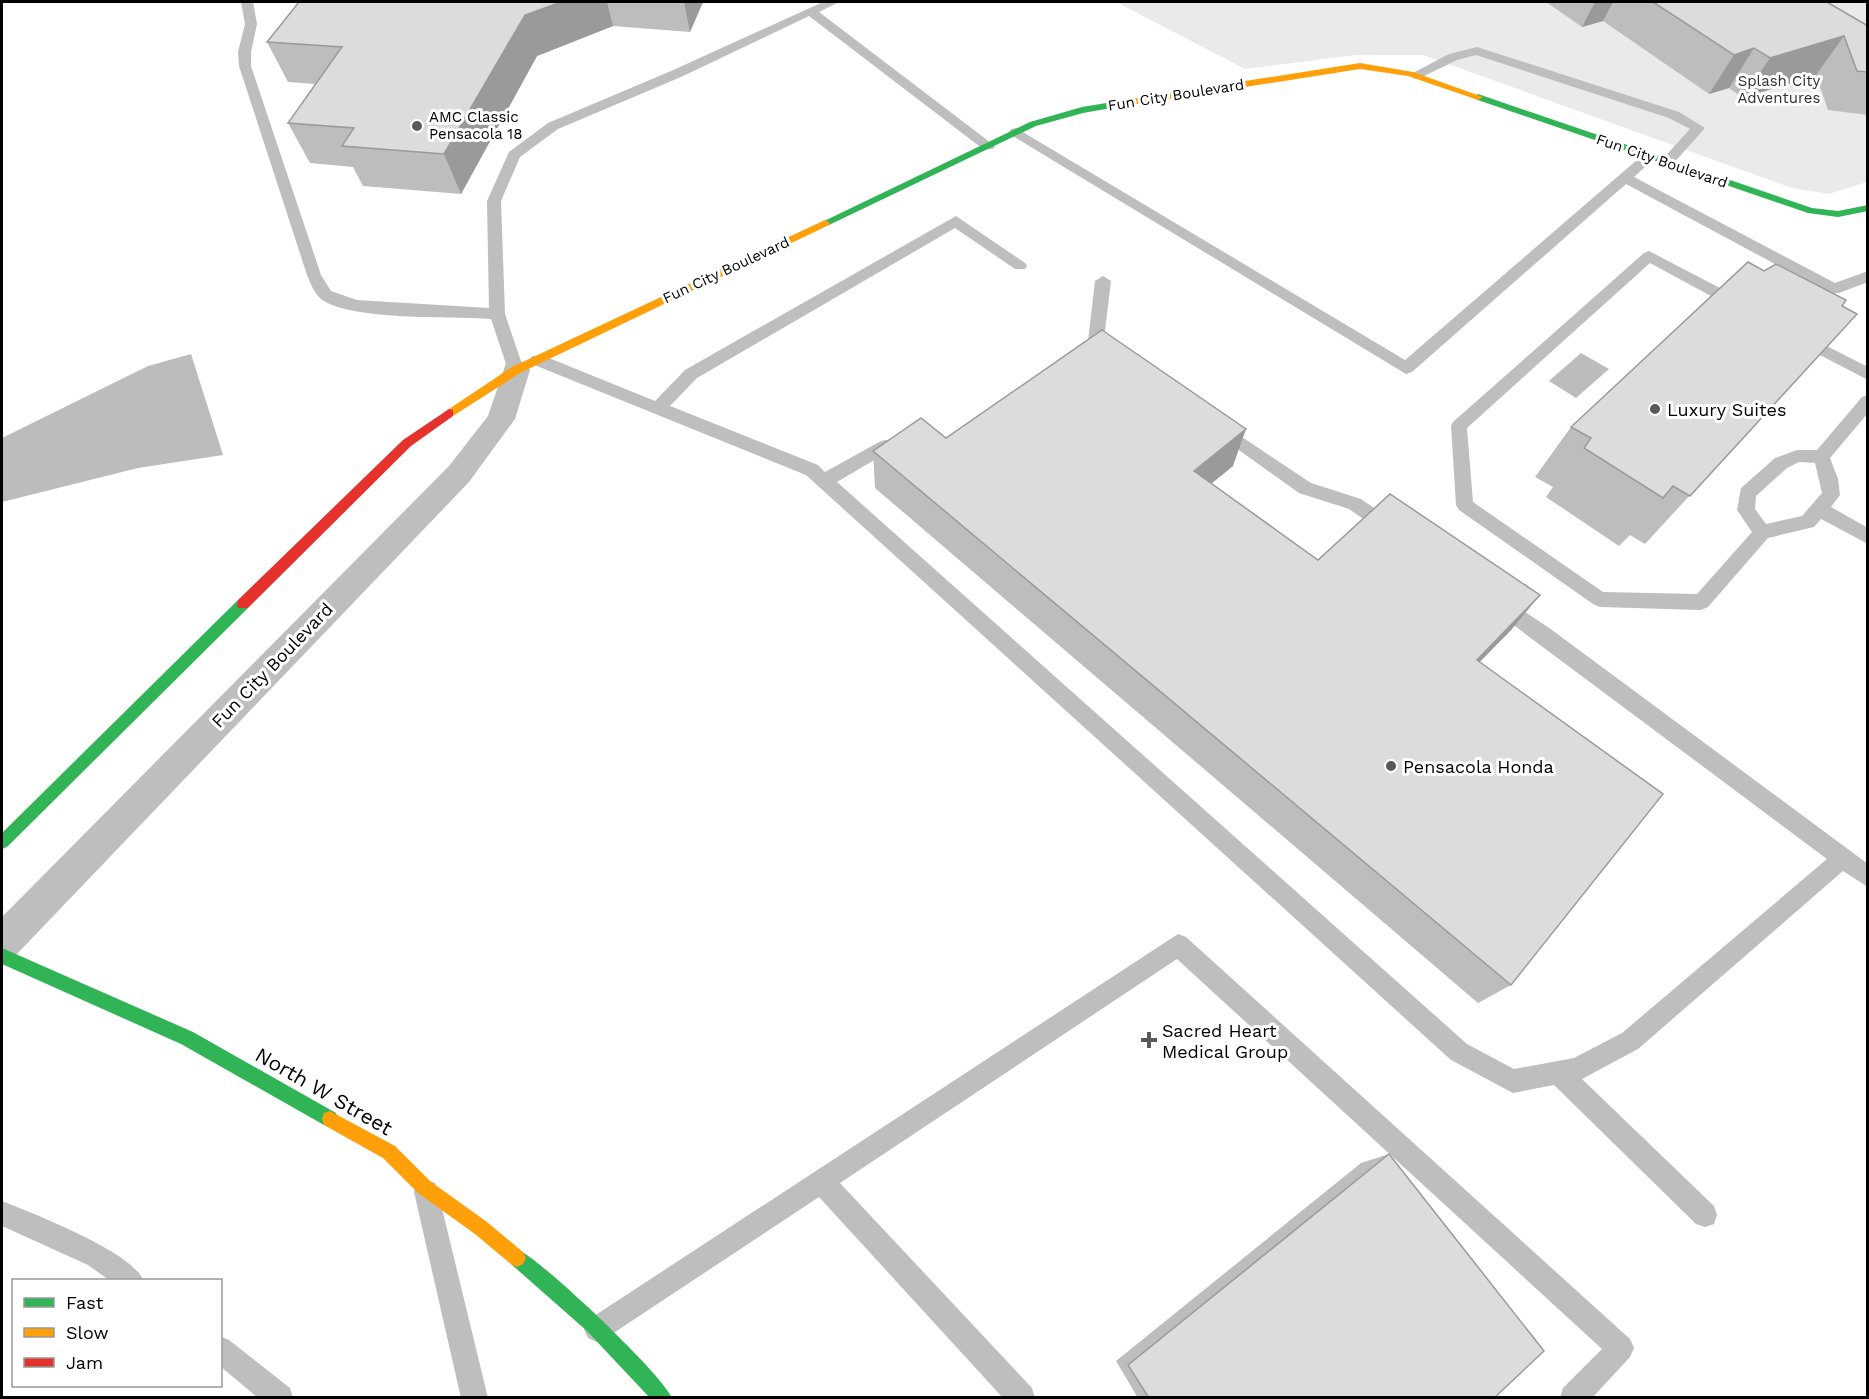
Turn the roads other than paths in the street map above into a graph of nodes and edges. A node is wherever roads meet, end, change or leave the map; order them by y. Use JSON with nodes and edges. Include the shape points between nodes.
{"nodes":[{"id":1,"x":247,"y":2,"type":"edge"},
{"id":2,"x":833,"y":2,"type":"edge"},
{"id":3,"x":810,"y":11,"type":"junction"},
{"id":4,"x":1414,"y":75,"type":"junction"},
{"id":5,"x":1016,"y":132,"type":"junction"},
{"id":6,"x":988,"y":146,"type":"junction"},
{"id":7,"x":1650,"y":156,"type":"junction"},
{"id":8,"x":1667,"y":162,"type":"junction"},
{"id":9,"x":1625,"y":178,"type":"junction"},
{"id":10,"x":1868,"y":208,"type":"edge"},
{"id":11,"x":1020,"y":266,"type":"dead end"},
{"id":12,"x":1868,"y":276,"type":"edge"},
{"id":13,"x":1103,"y":281,"type":"dead end"},
{"id":14,"x":1753,"y":312,"type":"edge"},
{"id":15,"x":498,"y":314,"type":"junction"},
{"id":16,"x":1784,"y":329,"type":"edge"},
{"id":17,"x":1124,"y":361,"type":"edge"},
{"id":18,"x":527,"y":365,"type":"junction"},
{"id":19,"x":1868,"y":374,"type":"edge"},
{"id":20,"x":1868,"y":401,"type":"edge"},
{"id":21,"x":658,"y":408,"type":"junction"},
{"id":22,"x":1210,"y":421,"type":"edge"},
{"id":23,"x":914,"y":445,"type":"edge"},
{"id":24,"x":1821,"y":457,"type":"junction"},
{"id":25,"x":824,"y":481,"type":"junction"},
{"id":26,"x":1819,"y":509,"type":"junction"},
{"id":27,"x":1762,"y":532,"type":"junction"},
{"id":28,"x":1403,"y":537,"type":"edge"},
{"id":29,"x":1868,"y":537,"type":"edge"},
{"id":30,"x":1488,"y":596,"type":"edge"},
{"id":31,"x":2,"y":842,"type":"edge"},
{"id":32,"x":1842,"y":859,"type":"junction"},
{"id":33,"x":1868,"y":877,"type":"edge"},
{"id":34,"x":2,"y":943,"type":"edge"},
{"id":35,"x":2,"y":956,"type":"edge"},
{"id":36,"x":1558,"y":1072,"type":"junction"},
{"id":37,"x":821,"y":1181,"type":"junction"},
{"id":38,"x":424,"y":1187,"type":"junction"},
{"id":39,"x":2,"y":1213,"type":"edge"},
{"id":40,"x":1705,"y":1215,"type":"dead end"},
{"id":41,"x":127,"y":1279,"type":"edge"},
{"id":42,"x":597,"y":1329,"type":"junction"},
{"id":43,"x":222,"y":1350,"type":"edge"},
{"id":44,"x":280,"y":1398,"type":"edge"},
{"id":45,"x":475,"y":1398,"type":"edge"},
{"id":46,"x":663,"y":1398,"type":"edge"},
{"id":47,"x":1022,"y":1398,"type":"edge"},
{"id":48,"x":1573,"y":1398,"type":"edge"}],
"edges":[{"from":1,"to":15,"type":"lane","via":[[251,20],[243,52],[245,66],[314,274],[326,295],[361,306]]},
{"from":2,"to":3,"type":"lane"},
{"from":3,"to":6,"type":"lane"},
{"from":3,"to":15,"type":"lane","via":[[552,126],[514,155],[494,201]]},
{"from":4,"to":5,"type":"street","name":"Fun City Boulevard","via":[[1360,66],[1082,110]]},
{"from":4,"to":7,"type":"street","name":"Fun City Boulevard"},
{"from":4,"to":8,"type":"lane","via":[[1477,51],[1674,115],[1698,128]]},
{"from":5,"to":6,"type":"street","name":"Fun City Boulevard"},
{"from":5,"to":9,"type":"lane","via":[[1406,368]]},
{"from":6,"to":18,"type":"street","name":"Fun City Boulevard"},
{"from":7,"to":8,"type":"street","name":"Fun City Boulevard"},
{"from":7,"to":9,"type":"lane"},
{"from":8,"to":10,"type":"street","name":"Fun City Boulevard","via":[[1811,212],[1838,214]]},
{"from":9,"to":12,"type":"lane","via":[[1834,289]]},
{"from":11,"to":21,"type":"lane","via":[[956,221],[692,374]]},
{"from":13,"to":17,"type":"lane","via":[[1091,345]]},
{"from":14,"to":27,"type":"lane","via":[[1649,256],[1459,426],[1465,505],[1600,599],[1701,602]]},
{"from":15,"to":18,"type":"lane"},
{"from":16,"to":19,"type":"lane"},
{"from":18,"to":21,"type":"lane"},
{"from":18,"to":31,"type":"street","name":"Fun City Boulevard","via":[[477,393],[407,442]]},
{"from":18,"to":34,"type":"street","name":"Fun City Boulevard","via":[[501,419],[459,474]]},
{"from":20,"to":24,"type":"lane"},
{"from":21,"to":25,"type":"lane","via":[[812,470]]},
{"from":22,"to":28,"type":"lane","via":[[1305,488],[1355,504]]},
{"from":23,"to":25,"type":"lane","via":[[885,446]]},
{"from":24,"to":26,"type":"lane","via":[[1831,495]]},
{"from":24,"to":27,"type":"lane","via":[[1797,456],[1780,463],[1747,493],[1746,510]]},
{"from":25,"to":36,"type":"lane","via":[[1459,1053],[1513,1081]]},
{"from":26,"to":27,"type":"lane","via":[[1809,522]]},
{"from":26,"to":29,"type":"lane"},
{"from":30,"to":32,"type":"lane"},
{"from":32,"to":33,"type":"lane"},
{"from":32,"to":36,"type":"lane","via":[[1630,1041],[1577,1069]]},
{"from":35,"to":38,"type":"street","name":"North W Street","via":[[187,1038],[390,1152]]},
{"from":36,"to":40,"type":"lane"},
{"from":37,"to":42,"type":"lane"},
{"from":37,"to":47,"type":"lane"},
{"from":37,"to":48,"type":"lane","via":[[1178,945],[1621,1348]]},
{"from":38,"to":42,"type":"street","name":"North W Street","via":[[481,1228]]},
{"from":38,"to":45,"type":"lane"},
{"from":39,"to":41,"type":"lane","via":[[97,1256]]},
{"from":42,"to":46,"type":"street","name":"North W Street"},
{"from":43,"to":44,"type":"lane"}]}
